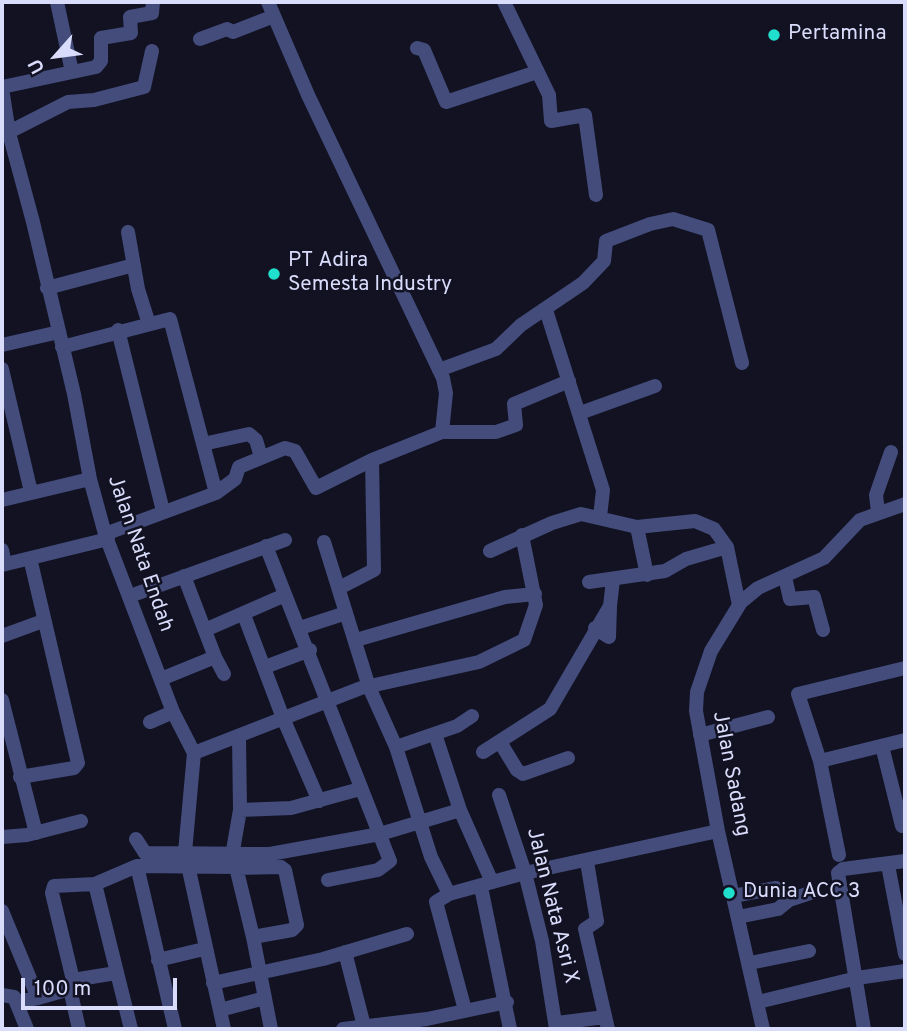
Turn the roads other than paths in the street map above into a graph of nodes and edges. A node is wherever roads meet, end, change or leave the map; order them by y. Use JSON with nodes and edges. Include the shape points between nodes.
{"nodes":[{"id":1,"x":57,"y":2,"type":"edge"},
{"id":2,"x":153,"y":2,"type":"edge"},
{"id":3,"x":268,"y":2,"type":"edge"},
{"id":4,"x":504,"y":2,"type":"edge"},
{"id":5,"x":274,"y":16,"type":"junction"},
{"id":6,"x":200,"y":39,"type":"dead end"},
{"id":7,"x":417,"y":48,"type":"dead end"},
{"id":8,"x":152,"y":51,"type":"dead end"},
{"id":9,"x":535,"y":68,"type":"junction"},
{"id":10,"x":72,"y":72,"type":"junction"},
{"id":11,"x":2,"y":87,"type":"edge"},
{"id":12,"x":5,"y":134,"type":"edge"},
{"id":13,"x":596,"y":195,"type":"dead end"},
{"id":14,"x":128,"y":232,"type":"dead end"},
{"id":15,"x":134,"y":265,"type":"junction"},
{"id":16,"x":47,"y":288,"type":"junction"},
{"id":17,"x":546,"y":310,"type":"junction"},
{"id":18,"x":149,"y":324,"type":"junction"},
{"id":19,"x":118,"y":330,"type":"junction"},
{"id":20,"x":59,"y":332,"type":"junction"},
{"id":21,"x":2,"y":345,"type":"edge"},
{"id":22,"x":62,"y":347,"type":"junction"},
{"id":23,"x":742,"y":363,"type":"dead end"},
{"id":24,"x":2,"y":369,"type":"edge"},
{"id":25,"x":439,"y":370,"type":"junction"},
{"id":26,"x":569,"y":381,"type":"junction"},
{"id":27,"x":655,"y":386,"type":"dead end"},
{"id":28,"x":580,"y":412,"type":"junction"},
{"id":29,"x":442,"y":432,"type":"junction"},
{"id":30,"x":203,"y":444,"type":"junction"},
{"id":31,"x":891,"y":452,"type":"dead end"},
{"id":32,"x":261,"y":457,"type":"junction"},
{"id":33,"x":372,"y":460,"type":"junction"},
{"id":34,"x":90,"y":479,"type":"junction"},
{"id":35,"x":31,"y":492,"type":"junction"},
{"id":36,"x":216,"y":492,"type":"junction"},
{"id":37,"x":2,"y":500,"type":"edge"},
{"id":38,"x":905,"y":504,"type":"edge"},
{"id":39,"x":163,"y":511,"type":"junction"},
{"id":40,"x":878,"y":512,"type":"junction"},
{"id":41,"x":600,"y":517,"type":"junction"},
{"id":42,"x":637,"y":527,"type":"junction"},
{"id":43,"x":522,"y":535,"type":"junction"},
{"id":44,"x":107,"y":536,"type":"junction"},
{"id":45,"x":285,"y":540,"type":"dead end"},
{"id":46,"x":324,"y":542,"type":"dead end"},
{"id":47,"x":267,"y":546,"type":"junction"},
{"id":48,"x":727,"y":547,"type":"junction"},
{"id":49,"x":491,"y":551,"type":"dead end"},
{"id":50,"x":30,"y":558,"type":"junction"},
{"id":51,"x":3,"y":560,"type":"edge"},
{"id":52,"x":647,"y":575,"type":"junction"},
{"id":53,"x":184,"y":576,"type":"junction"},
{"id":54,"x":785,"y":577,"type":"junction"},
{"id":55,"x":613,"y":580,"type":"junction"},
{"id":56,"x":589,"y":582,"type":"dead end"},
{"id":57,"x":338,"y":588,"type":"junction"},
{"id":58,"x":535,"y":594,"type":"junction"},
{"id":59,"x":285,"y":595,"type":"junction"},
{"id":60,"x":130,"y":596,"type":"junction"},
{"id":61,"x":739,"y":605,"type":"junction"},
{"id":62,"x":346,"y":613,"type":"junction"},
{"id":63,"x":244,"y":615,"type":"junction"},
{"id":64,"x":43,"y":621,"type":"junction"},
{"id":65,"x":300,"y":628,"type":"junction"},
{"id":66,"x":205,"y":630,"type":"junction"},
{"id":67,"x":823,"y":630,"type":"dead end"},
{"id":68,"x":2,"y":636,"type":"edge"},
{"id":69,"x":356,"y":640,"type":"junction"},
{"id":70,"x":310,"y":650,"type":"junction"},
{"id":71,"x":215,"y":657,"type":"junction"},
{"id":72,"x":265,"y":667,"type":"junction"},
{"id":73,"x":905,"y":668,"type":"edge"},
{"id":74,"x":224,"y":674,"type":"dead end"},
{"id":75,"x":161,"y":679,"type":"junction"},
{"id":76,"x":369,"y":687,"type":"junction"},
{"id":77,"x":2,"y":700,"type":"edge"},
{"id":78,"x":325,"y":701,"type":"junction"},
{"id":79,"x":173,"y":712,"type":"junction"},
{"id":80,"x":472,"y":716,"type":"dead end"},
{"id":81,"x":768,"y":717,"type":"dead end"},
{"id":82,"x":282,"y":718,"type":"junction"},
{"id":83,"x":150,"y":722,"type":"dead end"},
{"id":84,"x":435,"y":734,"type":"junction"},
{"id":85,"x":700,"y":735,"type":"junction"},
{"id":86,"x":239,"y":737,"type":"junction"},
{"id":87,"x":905,"y":740,"type":"edge"},
{"id":88,"x":500,"y":742,"type":"junction"},
{"id":89,"x":881,"y":746,"type":"junction"},
{"id":90,"x":396,"y":747,"type":"junction"},
{"id":91,"x":483,"y":752,"type":"dead end"},
{"id":92,"x":194,"y":753,"type":"junction"},
{"id":93,"x":568,"y":758,"type":"dead end"},
{"id":94,"x":820,"y":761,"type":"junction"},
{"id":95,"x":20,"y":777,"type":"junction"},
{"id":96,"x":360,"y":789,"type":"junction"},
{"id":97,"x":499,"y":795,"type":"dead end"},
{"id":98,"x":319,"y":802,"type":"junction"},
{"id":99,"x":240,"y":810,"type":"junction"},
{"id":100,"x":460,"y":810,"type":"junction"},
{"id":101,"x":81,"y":821,"type":"dead end"},
{"id":102,"x":419,"y":822,"type":"junction"},
{"id":103,"x":902,"y":826,"type":"dead end"},
{"id":104,"x":719,"y":831,"type":"junction"},
{"id":105,"x":36,"y":833,"type":"junction"},
{"id":106,"x":380,"y":834,"type":"junction"},
{"id":107,"x":2,"y":837,"type":"edge"},
{"id":108,"x":136,"y":839,"type":"dead end"},
{"id":109,"x":839,"y":855,"type":"dead end"},
{"id":110,"x":186,"y":859,"type":"junction"},
{"id":111,"x":905,"y":861,"type":"edge"},
{"id":112,"x":234,"y":862,"type":"junction"},
{"id":113,"x":587,"y":862,"type":"junction"},
{"id":114,"x":888,"y":865,"type":"junction"},
{"id":115,"x":137,"y":866,"type":"junction"},
{"id":116,"x":525,"y":873,"type":"junction"},
{"id":117,"x":328,"y":880,"type":"dead end"},
{"id":118,"x":94,"y":884,"type":"junction"},
{"id":119,"x":486,"y":884,"type":"junction"},
{"id":120,"x":776,"y":888,"type":"dead end"},
{"id":121,"x":810,"y":893,"type":"dead end"},
{"id":122,"x":449,"y":894,"type":"junction"},
{"id":123,"x":733,"y":896,"type":"junction"},
{"id":124,"x":2,"y":911,"type":"edge"},
{"id":125,"x":738,"y":917,"type":"junction"},
{"id":126,"x":407,"y":934,"type":"dead end"},
{"id":127,"x":253,"y":937,"type":"junction"},
{"id":128,"x":204,"y":949,"type":"junction"},
{"id":129,"x":808,"y":951,"type":"dead end"},
{"id":130,"x":345,"y":952,"type":"junction"},
{"id":131,"x":905,"y":954,"type":"edge"},
{"id":132,"x":158,"y":960,"type":"junction"},
{"id":133,"x":750,"y":963,"type":"junction"},
{"id":134,"x":905,"y":971,"type":"edge"},
{"id":135,"x":117,"y":973,"type":"junction"},
{"id":136,"x":260,"y":973,"type":"junction"},
{"id":137,"x":858,"y":978,"type":"junction"},
{"id":138,"x":213,"y":983,"type":"junction"},
{"id":139,"x":71,"y":984,"type":"junction"},
{"id":140,"x":2,"y":995,"type":"edge"},
{"id":141,"x":38,"y":998,"type":"junction"},
{"id":142,"x":265,"y":998,"type":"junction"},
{"id":143,"x":17,"y":1002,"type":"junction"},
{"id":144,"x":507,"y":1002,"type":"junction"},
{"id":145,"x":758,"y":1002,"type":"junction"},
{"id":146,"x":219,"y":1010,"type":"junction"},
{"id":147,"x":464,"y":1010,"type":"junction"},
{"id":148,"x":607,"y":1023,"type":"edge"},
{"id":149,"x":364,"y":1026,"type":"junction"},
{"id":150,"x":404,"y":1026,"type":"edge"},
{"id":151,"x":556,"y":1026,"type":"edge"},
{"id":152,"x":27,"y":1029,"type":"edge"},
{"id":153,"x":79,"y":1029,"type":"edge"},
{"id":154,"x":131,"y":1029,"type":"edge"},
{"id":155,"x":175,"y":1029,"type":"edge"},
{"id":156,"x":224,"y":1029,"type":"edge"},
{"id":157,"x":271,"y":1029,"type":"edge"},
{"id":158,"x":344,"y":1029,"type":"edge"},
{"id":159,"x":510,"y":1029,"type":"edge"},
{"id":160,"x":763,"y":1029,"type":"edge"},
{"id":161,"x":864,"y":1029,"type":"edge"}],
"edges":[{"from":1,"to":10,"type":"street"},
{"from":2,"to":10,"type":"street","via":[[152,13],[130,17],[131,33],[101,38],[99,65]]},
{"from":3,"to":5,"type":"street"},
{"from":4,"to":9,"type":"street"},
{"from":5,"to":6,"type":"street"},
{"from":5,"to":25,"type":"street"},
{"from":7,"to":9,"type":"street","via":[[424,50],[446,102]]},
{"from":8,"to":12,"type":"street","via":[[144,87],[68,102]]},
{"from":9,"to":13,"type":"street","via":[[549,95],[551,121],[584,114]]},
{"from":10,"to":11,"type":"street"},
{"from":11,"to":12,"type":"street","name":"Jalan Nata Endah"},
{"from":12,"to":16,"type":"street","name":"Jalan Nata Endah","via":[[33,222]]},
{"from":14,"to":15,"type":"street"},
{"from":15,"to":16,"type":"street"},
{"from":15,"to":18,"type":"street"},
{"from":16,"to":20,"type":"street","name":"Jalan Nata Endah"},
{"from":17,"to":23,"type":"street","via":[[597,271],[606,257],[606,240],[650,223],[682,219],[708,230]]},
{"from":17,"to":25,"type":"street","via":[[521,325],[496,349]]},
{"from":17,"to":26,"type":"street"},
{"from":18,"to":19,"type":"street"},
{"from":18,"to":30,"type":"street","via":[[167,318],[173,322]]},
{"from":19,"to":22,"type":"street"},
{"from":19,"to":39,"type":"street"},
{"from":20,"to":21,"type":"street"},
{"from":20,"to":22,"type":"street","name":"Jalan Nata Endah"},
{"from":22,"to":34,"type":"street","name":"Jalan Nata Endah"},
{"from":24,"to":35,"type":"street"},
{"from":25,"to":29,"type":"street","via":[[446,393]]},
{"from":26,"to":28,"type":"street"},
{"from":26,"to":29,"type":"street","via":[[514,404],[516,425],[496,432]]},
{"from":27,"to":28,"type":"street"},
{"from":28,"to":41,"type":"street","via":[[603,490]]},
{"from":29,"to":33,"type":"street"},
{"from":30,"to":32,"type":"street","via":[[248,435],[256,440]]},
{"from":30,"to":36,"type":"street"},
{"from":31,"to":40,"type":"street","via":[[876,495]]},
{"from":32,"to":33,"type":"street","via":[[293,449],[316,488]]},
{"from":32,"to":36,"type":"street","via":[[239,467],[234,479]]},
{"from":33,"to":57,"type":"street","via":[[374,570]]},
{"from":34,"to":35,"type":"street"},
{"from":34,"to":44,"type":"street","name":"Jalan Nata Endah"},
{"from":35,"to":37,"type":"street"},
{"from":36,"to":39,"type":"street"},
{"from":38,"to":40,"type":"street","name":"Jalan Sadang"},
{"from":39,"to":44,"type":"street"},
{"from":40,"to":54,"type":"street","name":"Jalan Sadang","via":[[856,523],[824,558]]},
{"from":41,"to":42,"type":"street"},
{"from":41,"to":43,"type":"street","via":[[581,513]]},
{"from":42,"to":48,"type":"street","via":[[695,521],[714,530]]},
{"from":42,"to":52,"type":"street"},
{"from":43,"to":49,"type":"street"},
{"from":43,"to":58,"type":"street"},
{"from":44,"to":50,"type":"street"},
{"from":44,"to":60,"type":"street","name":"Jalan Nata Endah"},
{"from":45,"to":47,"type":"street"},
{"from":46,"to":57,"type":"street"},
{"from":47,"to":53,"type":"street"},
{"from":47,"to":59,"type":"street"},
{"from":48,"to":52,"type":"street"},
{"from":48,"to":61,"type":"street"},
{"from":50,"to":51,"type":"street"},
{"from":50,"to":64,"type":"street"},
{"from":52,"to":55,"type":"street"},
{"from":53,"to":60,"type":"street"},
{"from":53,"to":66,"type":"street"},
{"from":54,"to":61,"type":"street","name":"Jalan Sadang","via":[[758,589]]},
{"from":54,"to":67,"type":"street","via":[[789,598],[814,597]]},
{"from":55,"to":56,"type":"street"},
{"from":55,"to":88,"type":"street","via":[[610,606],[550,709]]},
{"from":57,"to":62,"type":"street"},
{"from":58,"to":69,"type":"street","via":[[505,597]]},
{"from":58,"to":76,"type":"street","via":[[529,630],[513,648],[479,662]]},
{"from":59,"to":63,"type":"street"},
{"from":59,"to":65,"type":"street"},
{"from":60,"to":75,"type":"street","name":"Jalan Nata Endah"},
{"from":61,"to":85,"type":"street","name":"Jalan Sadang","via":[[711,651],[696,692]]},
{"from":62,"to":65,"type":"street"},
{"from":62,"to":69,"type":"street"},
{"from":63,"to":66,"type":"street"},
{"from":63,"to":72,"type":"street"},
{"from":64,"to":68,"type":"street"},
{"from":64,"to":95,"type":"street","via":[[78,763],[74,768]]},
{"from":65,"to":70,"type":"street"},
{"from":66,"to":71,"type":"street"},
{"from":69,"to":76,"type":"street"},
{"from":70,"to":72,"type":"street"},
{"from":70,"to":78,"type":"street"},
{"from":71,"to":74,"type":"street"},
{"from":71,"to":75,"type":"street"},
{"from":72,"to":82,"type":"street"},
{"from":73,"to":94,"type":"street","via":[[798,694]]},
{"from":75,"to":79,"type":"street","name":"Jalan Nata Endah"},
{"from":76,"to":78,"type":"street"},
{"from":76,"to":90,"type":"street"},
{"from":77,"to":95,"type":"street"},
{"from":78,"to":82,"type":"street"},
{"from":78,"to":96,"type":"street"},
{"from":79,"to":83,"type":"street"},
{"from":79,"to":92,"type":"street","name":"Jalan Nata Endah"},
{"from":80,"to":84,"type":"street"},
{"from":81,"to":85,"type":"street"},
{"from":82,"to":86,"type":"street"},
{"from":82,"to":98,"type":"street"},
{"from":84,"to":90,"type":"street"},
{"from":84,"to":100,"type":"street"},
{"from":85,"to":104,"type":"street","name":"Jalan Sadang"},
{"from":86,"to":92,"type":"street"},
{"from":86,"to":99,"type":"street"},
{"from":87,"to":89,"type":"street"},
{"from":88,"to":91,"type":"street"},
{"from":88,"to":93,"type":"street","via":[[523,774]]},
{"from":89,"to":94,"type":"street"},
{"from":89,"to":103,"type":"street"},
{"from":90,"to":102,"type":"street"},
{"from":92,"to":110,"type":"street"},
{"from":94,"to":109,"type":"street"},
{"from":95,"to":105,"type":"street"},
{"from":96,"to":98,"type":"street"},
{"from":96,"to":106,"type":"street"},
{"from":97,"to":116,"type":"street","name":"Jalan Nata Asri X"},
{"from":98,"to":99,"type":"street","via":[[268,811]]},
{"from":99,"to":112,"type":"street"},
{"from":100,"to":102,"type":"street"},
{"from":100,"to":119,"type":"street"},
{"from":101,"to":105,"type":"street"},
{"from":102,"to":106,"type":"street"},
{"from":102,"to":122,"type":"street"},
{"from":104,"to":113,"type":"street"},
{"from":104,"to":123,"type":"street","name":"Jalan Sadang"},
{"from":105,"to":107,"type":"street"},
{"from":106,"to":112,"type":"street"},
{"from":106,"to":117,"type":"street","via":[[390,861],[386,866]]},
{"from":108,"to":110,"type":"street","via":[[145,853]]},
{"from":110,"to":112,"type":"street"},
{"from":110,"to":115,"type":"street"},
{"from":110,"to":128,"type":"street"},
{"from":111,"to":114,"type":"street"},
{"from":112,"to":127,"type":"street"},
{"from":112,"to":127,"type":"street","via":[[285,870],[297,925],[292,930]]},
{"from":113,"to":116,"type":"street"},
{"from":113,"to":148,"type":"street","via":[[597,921],[585,927]]},
{"from":114,"to":131,"type":"street"},
{"from":114,"to":137,"type":"street","via":[[838,873]]},
{"from":115,"to":118,"type":"street"},
{"from":115,"to":132,"type":"street"},
{"from":116,"to":119,"type":"street"},
{"from":116,"to":151,"type":"street","name":"Jalan Nata Asri X"},
{"from":118,"to":135,"type":"street"},
{"from":118,"to":139,"type":"street","via":[[57,884],[52,889]]},
{"from":119,"to":122,"type":"street"},
{"from":119,"to":144,"type":"street"},
{"from":120,"to":123,"type":"street"},
{"from":121,"to":125,"type":"street","via":[[778,909]]},
{"from":122,"to":147,"type":"street","via":[[436,902]]},
{"from":123,"to":125,"type":"street","name":"Jalan Sadang"},
{"from":124,"to":141,"type":"street"},
{"from":125,"to":133,"type":"street","name":"Jalan Sadang"},
{"from":126,"to":130,"type":"street"},
{"from":127,"to":136,"type":"street"},
{"from":128,"to":132,"type":"street"},
{"from":128,"to":138,"type":"street"},
{"from":129,"to":133,"type":"street"},
{"from":130,"to":136,"type":"street"},
{"from":130,"to":149,"type":"street"},
{"from":132,"to":155,"type":"street"},
{"from":133,"to":145,"type":"street","name":"Jalan Sadang"},
{"from":134,"to":137,"type":"street"},
{"from":135,"to":139,"type":"street"},
{"from":135,"to":154,"type":"street"},
{"from":136,"to":138,"type":"street"},
{"from":136,"to":142,"type":"street"},
{"from":137,"to":145,"type":"street"},
{"from":137,"to":161,"type":"street"},
{"from":138,"to":146,"type":"street"},
{"from":139,"to":141,"type":"street"},
{"from":139,"to":153,"type":"street"},
{"from":140,"to":143,"type":"street","via":[[10,994]]},
{"from":141,"to":143,"type":"street"},
{"from":142,"to":146,"type":"street"},
{"from":142,"to":157,"type":"street"},
{"from":143,"to":152,"type":"street"},
{"from":144,"to":147,"type":"street"},
{"from":144,"to":159,"type":"street"},
{"from":145,"to":160,"type":"street","name":"Jalan Sadang"},
{"from":146,"to":156,"type":"street"},
{"from":147,"to":150,"type":"street"},
{"from":148,"to":151,"type":"street"},
{"from":149,"to":150,"type":"street"},
{"from":149,"to":158,"type":"street"}]}
